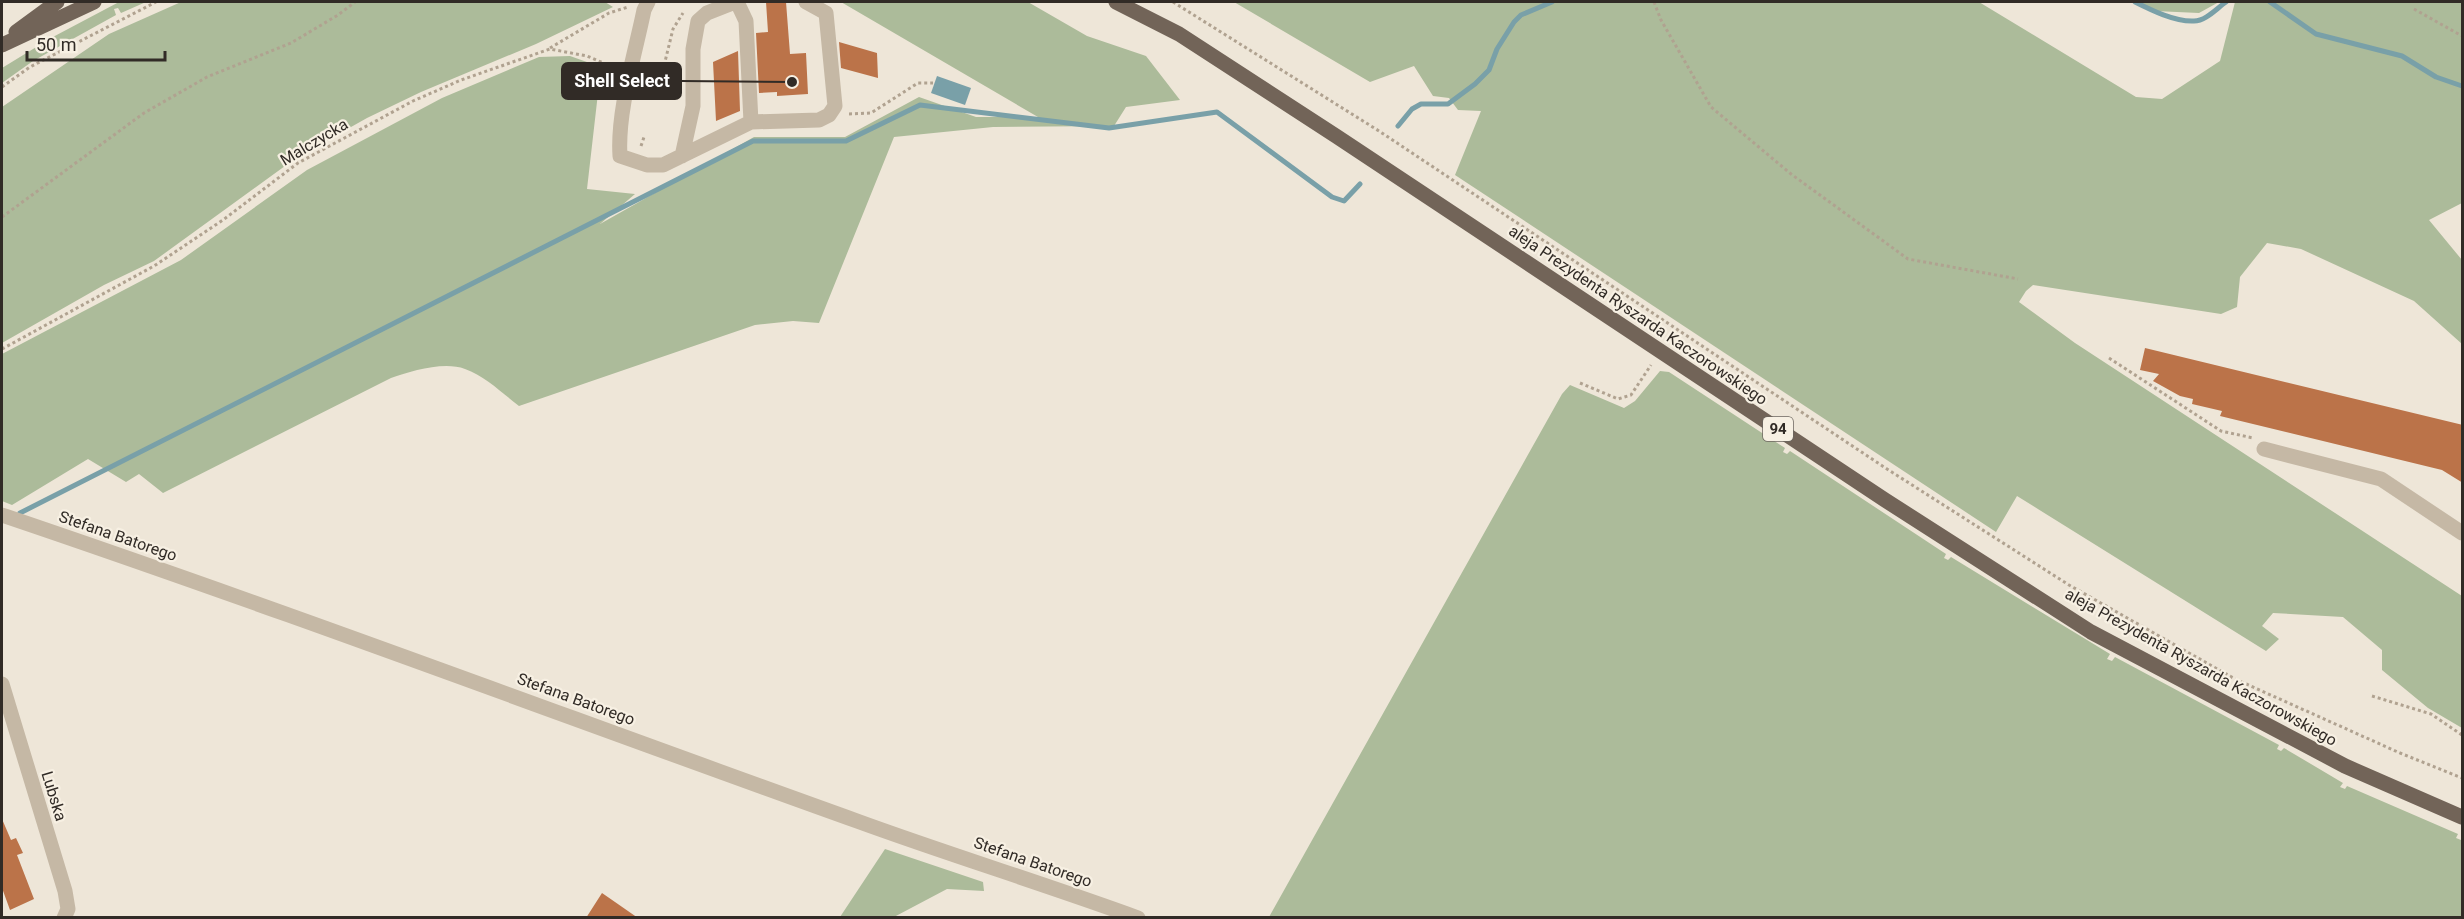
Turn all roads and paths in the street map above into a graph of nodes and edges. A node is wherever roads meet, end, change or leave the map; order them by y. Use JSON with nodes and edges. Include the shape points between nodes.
{"nodes":[{"id":1,"x":57,"y":2,"type":"edge"},
{"id":2,"x":94,"y":2,"type":"edge"},
{"id":3,"x":156,"y":2,"type":"edge"},
{"id":4,"x":355,"y":2,"type":"edge"},
{"id":5,"x":736,"y":2,"type":"edge"},
{"id":6,"x":806,"y":2,"type":"edge"},
{"id":7,"x":1116,"y":2,"type":"edge"},
{"id":8,"x":1173,"y":2,"type":"edge"},
{"id":9,"x":1654,"y":2,"type":"edge"},
{"id":10,"x":640,"y":5,"type":"edge"},
{"id":11,"x":686,"y":9,"type":"dead end"},
{"id":12,"x":2414,"y":9,"type":"dead end"},
{"id":13,"x":2463,"y":36,"type":"edge"},
{"id":14,"x":2,"y":44,"type":"edge"},
{"id":15,"x":550,"y":49,"type":"junction"},
{"id":16,"x":631,"y":75,"type":"junction"},
{"id":17,"x":661,"y":78,"type":"dead end"},
{"id":18,"x":933,"y":83,"type":"dead end"},
{"id":19,"x":2,"y":87,"type":"edge"},
{"id":20,"x":829,"y":115,"type":"junction"},
{"id":21,"x":751,"y":122,"type":"junction"},
{"id":22,"x":682,"y":156,"type":"junction"},
{"id":23,"x":2,"y":217,"type":"edge"},
{"id":24,"x":2018,"y":279,"type":"dead end"},
{"id":25,"x":2,"y":349,"type":"edge"},
{"id":26,"x":1660,"y":351,"type":"junction"},
{"id":27,"x":2109,"y":358,"type":"dead end"},
{"id":28,"x":1580,"y":383,"type":"dead end"},
{"id":29,"x":2260,"y":444,"type":"joint"},
{"id":30,"x":2,"y":515,"type":"edge"},
{"id":31,"x":2463,"y":533,"type":"edge"},
{"id":32,"x":2,"y":684,"type":"edge"},
{"id":33,"x":2372,"y":696,"type":"dead end"},
{"id":34,"x":2463,"y":735,"type":"edge"},
{"id":35,"x":2463,"y":778,"type":"edge"},
{"id":36,"x":2463,"y":817,"type":"edge"},
{"id":37,"x":64,"y":918,"type":"edge"},
{"id":38,"x":1138,"y":918,"type":"edge"}],
"edges":[{"from":1,"to":14,"type":"main road"},
{"from":2,"to":14,"type":"main road"},
{"from":3,"to":19,"type":"path","via":[[30,67]]},
{"from":4,"to":23,"type":"path","via":[[291,43],[207,77],[144,113]]},
{"from":5,"to":21,"type":"street","via":[[746,21]]},
{"from":5,"to":22,"type":"street","via":[[698,21],[693,49],[693,106]]},
{"from":6,"to":20,"type":"street","via":[[826,13],[835,106]]},
{"from":7,"to":26,"type":"main road","name":"aleja Prezydenta Ryszarda Kaczorowskiego","number":"94","via":[[1179,34]]},
{"from":8,"to":35,"type":"path","via":[[1379,130],[1857,449],[2069,585],[2235,679]]},
{"from":9,"to":24,"type":"path","via":[[1711,107],[1791,174],[1908,259]]},
{"from":10,"to":15,"type":"path","name":"Malczycka","via":[[609,13]]},
{"from":10,"to":16,"type":"street"},
{"from":11,"to":17,"type":"path","via":[[673,29]]},
{"from":12,"to":13,"type":"path"},
{"from":15,"to":16,"type":"path","via":[[587,56]]},
{"from":15,"to":25,"type":"path","name":"Malczycka","via":[[451,84],[362,127],[298,163],[154,266]]},
{"from":16,"to":22,"type":"street","via":[[622,113],[620,156],[654,166]]},
{"from":18,"to":20,"type":"path","via":[[918,82],[871,113]]},
{"from":20,"to":21,"type":"street","via":[[819,120]]},
{"from":21,"to":22,"type":"street"},
{"from":26,"to":28,"type":"path","via":[[1631,394],[1618,399]]},
{"from":26,"to":36,"type":"main road","name":"aleja Prezydenta Ryszarda Kaczorowskiego","number":"94","via":[[2091,632],[2345,766]]},
{"from":27,"to":29,"type":"path","via":[[2221,431]]},
{"from":29,"to":31,"type":"street","via":[[2381,479]]},
{"from":30,"to":38,"type":"street","name":"Stefana Batorego"},
{"from":32,"to":37,"type":"street","name":"Lubska","via":[[65,891],[68,909]]},
{"from":33,"to":34,"type":"path","via":[[2431,714]]}]}
